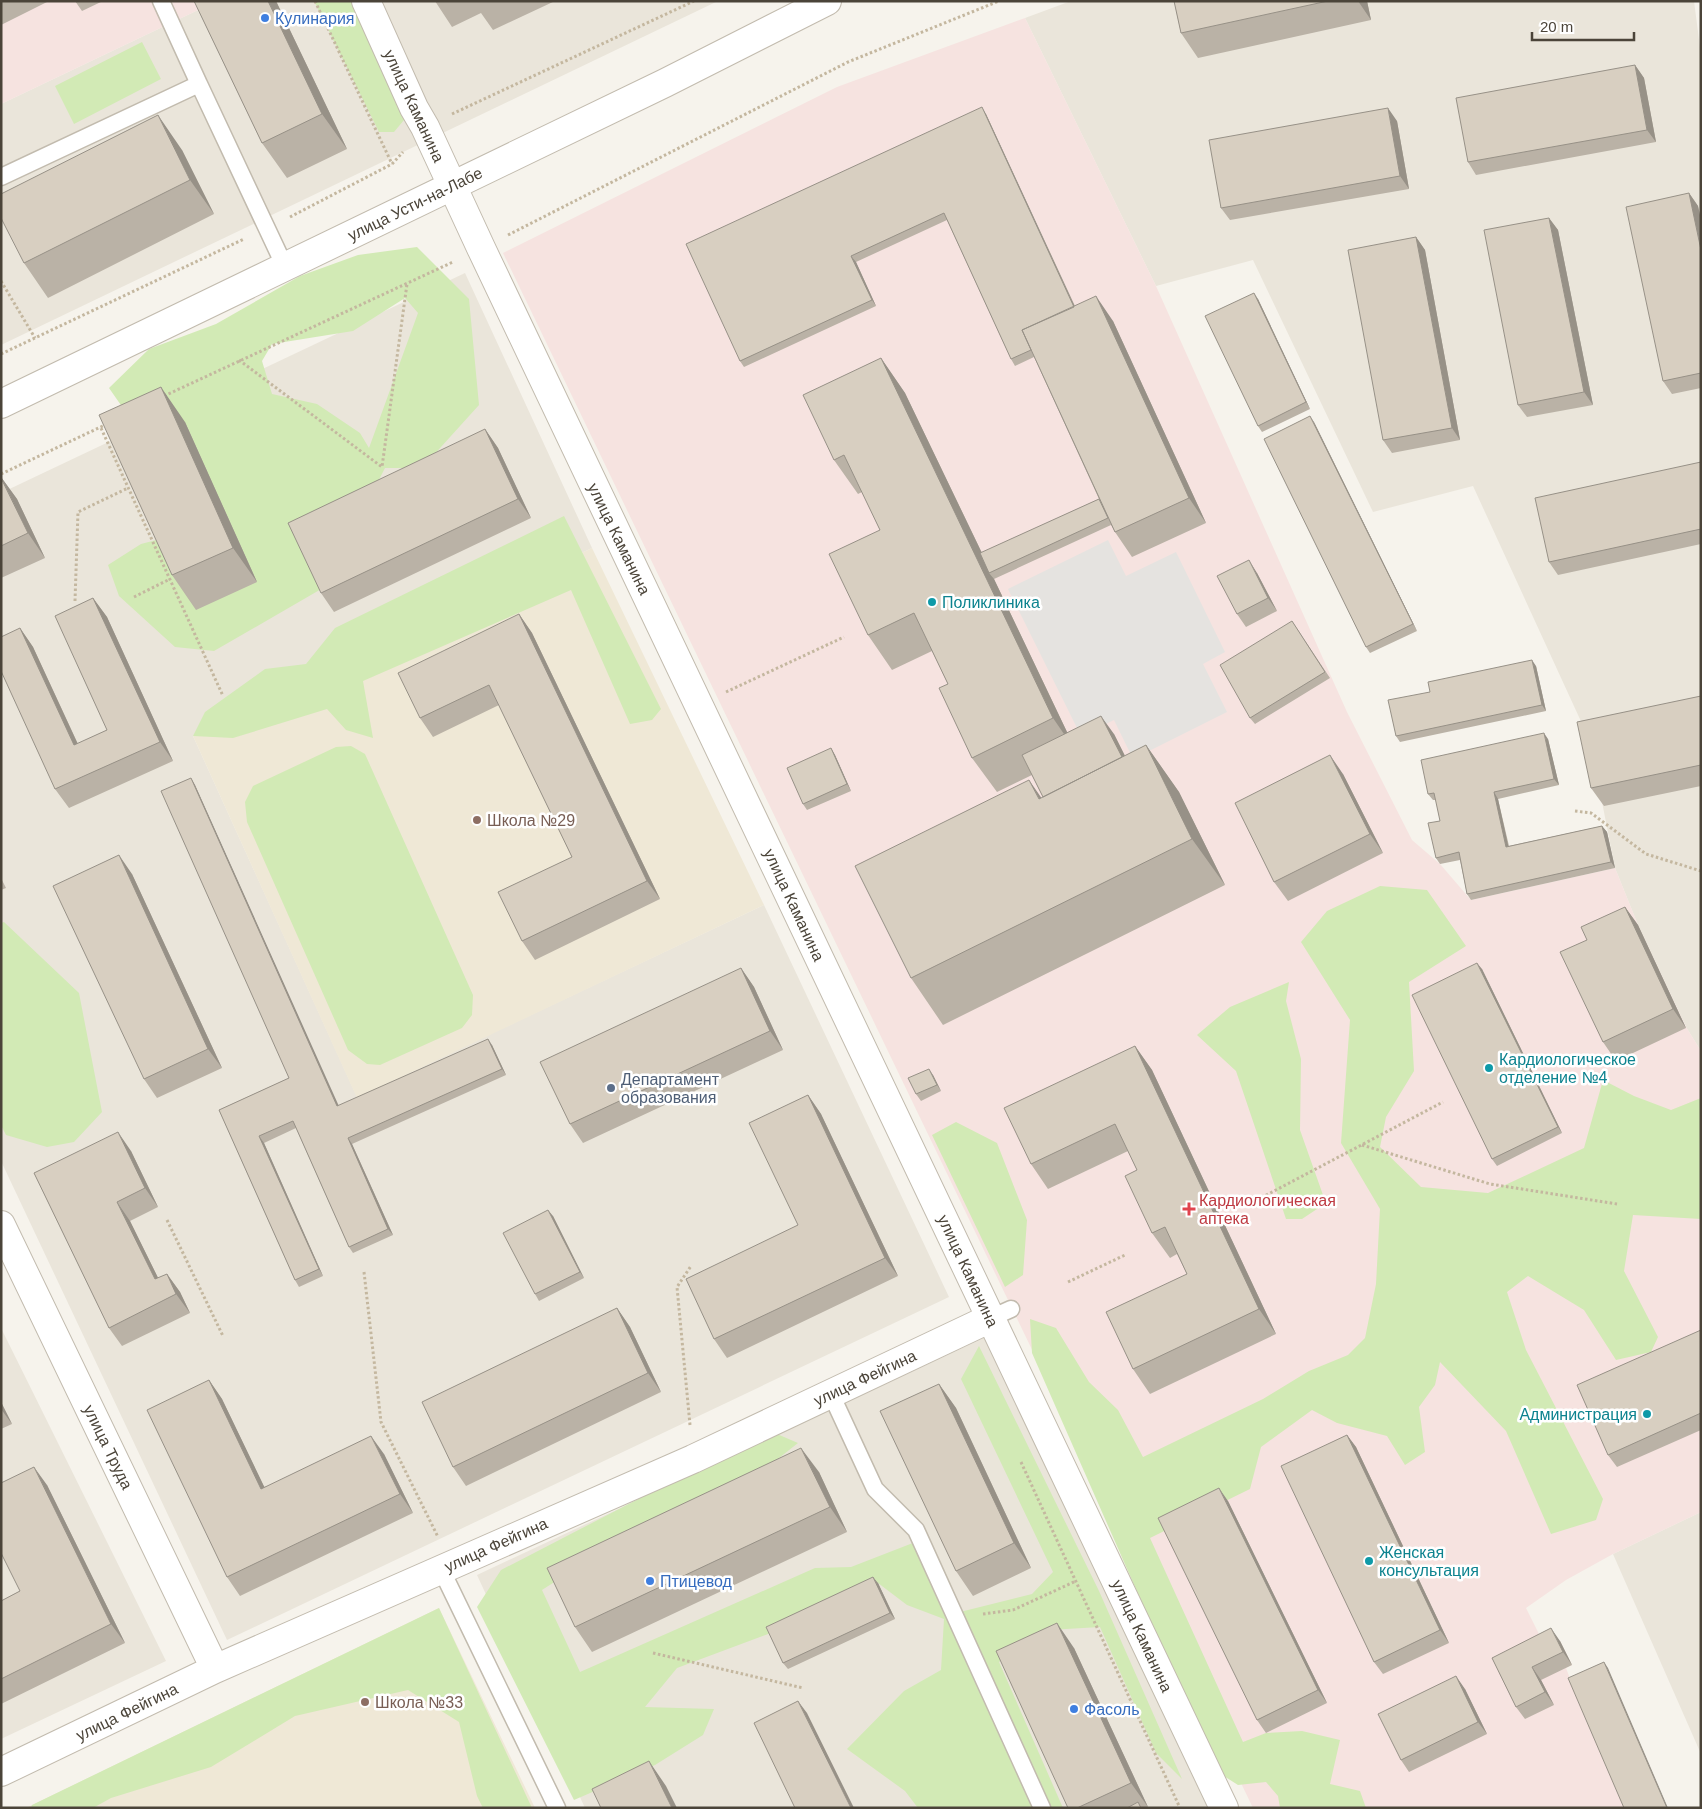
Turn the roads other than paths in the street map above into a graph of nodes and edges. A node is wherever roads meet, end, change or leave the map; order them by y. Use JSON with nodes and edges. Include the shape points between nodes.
{"nodes":[{"id":1,"x":366,"y":1,"type":"edge"},
{"id":2,"x":827,"y":1,"type":"edge"},
{"id":3,"x":168,"y":3,"type":"edge"},
{"id":4,"x":199,"y":84,"type":"junction"},
{"id":5,"x":1,"y":177,"type":"edge"},
{"id":6,"x":451,"y":186,"type":"junction"},
{"id":7,"x":285,"y":267,"type":"junction"},
{"id":8,"x":1,"y":404,"type":"edge"},
{"id":9,"x":1,"y":1225,"type":"edge"},
{"id":10,"x":1001,"y":1314,"type":"junction"},
{"id":11,"x":831,"y":1394,"type":"junction"},
{"id":12,"x":446,"y":1566,"type":"junction"},
{"id":13,"x":215,"y":1669,"type":"junction"},
{"id":14,"x":1,"y":1772,"type":"edge"},
{"id":15,"x":556,"y":1808,"type":"edge"},
{"id":16,"x":1042,"y":1808,"type":"edge"},
{"id":17,"x":1224,"y":1808,"type":"edge"}],
"edges":[{"from":1,"to":6,"type":"street","name":"улица Каманина"},
{"from":2,"to":6,"type":"street","name":"улица Усти-на-Лабе"},
{"from":3,"to":4,"type":"lane"},
{"from":4,"to":5,"type":"lane"},
{"from":4,"to":7,"type":"lane"},
{"from":6,"to":7,"type":"street","name":"улица Усти-на-Лабе"},
{"from":6,"to":10,"type":"street","name":"улица Каманина","via":[[699,705]]},
{"from":7,"to":8,"type":"street","name":"улица Усти-на-Лабе"},
{"from":9,"to":13,"type":"street","name":"улица Труда"},
{"from":10,"to":11,"type":"street","name":"улица Фейгина"},
{"from":10,"to":17,"type":"street","name":"улица Каманина"},
{"from":11,"to":12,"type":"street","name":"улица Фейгина","via":[[693,1459]]},
{"from":11,"to":16,"type":"lane","via":[[875,1489],[916,1530]]},
{"from":12,"to":13,"type":"street","name":"улица Фейгина"},
{"from":12,"to":15,"type":"lane"},
{"from":13,"to":14,"type":"street","name":"улица Фейгина"}]}
